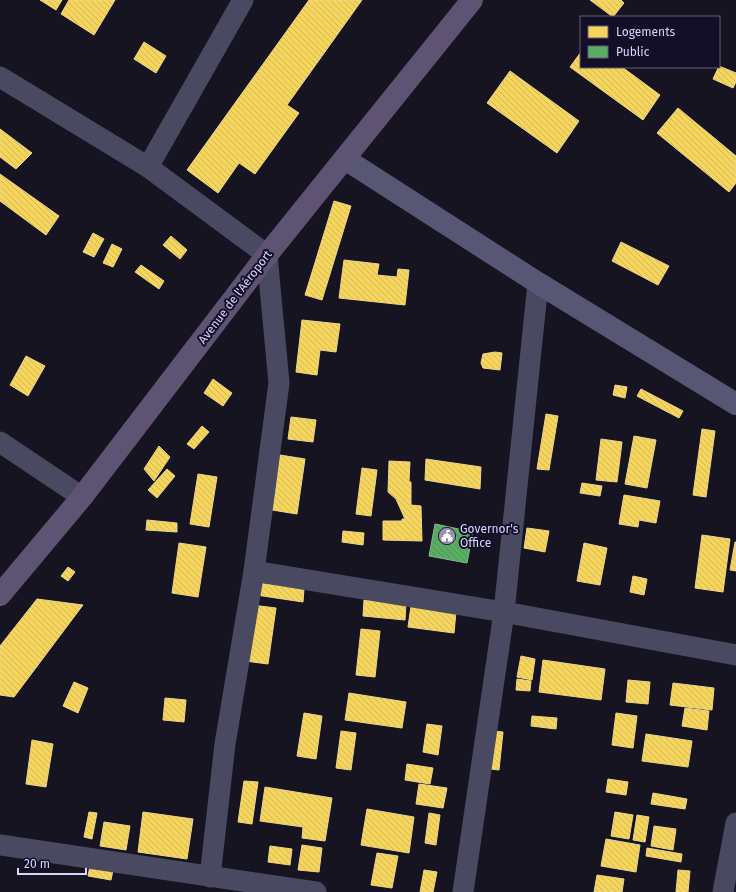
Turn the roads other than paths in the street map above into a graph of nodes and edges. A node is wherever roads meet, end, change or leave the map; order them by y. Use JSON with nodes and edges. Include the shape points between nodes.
{"nodes":[{"id":1,"x":243,"y":0,"type":"edge"},
{"id":2,"x":472,"y":0,"type":"edge"},
{"id":3,"x":0,"y":77,"type":"edge"},
{"id":4,"x":345,"y":159,"type":"junction"},
{"id":5,"x":148,"y":167,"type":"junction"},
{"id":6,"x":267,"y":255,"type":"junction"},
{"id":7,"x":538,"y":283,"type":"junction"},
{"id":8,"x":736,"y":404,"type":"edge"},
{"id":9,"x":0,"y":442,"type":"edge"},
{"id":10,"x":82,"y":497,"type":"junction"},
{"id":11,"x":254,"y":571,"type":"junction"},
{"id":12,"x":0,"y":595,"type":"edge"},
{"id":13,"x":504,"y":612,"type":"junction"},
{"id":14,"x":736,"y":655,"type":"edge"},
{"id":15,"x":736,"y":823,"type":"edge"},
{"id":16,"x":0,"y":845,"type":"edge"},
{"id":17,"x":210,"y":877,"type":"junction"},
{"id":18,"x":316,"y":892,"type":"edge"},
{"id":19,"x":463,"y":892,"type":"edge"},
{"id":20,"x":723,"y":892,"type":"edge"}],
"edges":[{"from":1,"to":5,"type":"street"},
{"from":2,"to":4,"type":"main road","name":"Avenue de l'Aéroport"},
{"from":3,"to":5,"type":"street"},
{"from":4,"to":6,"type":"main road","name":"Avenue de l'Aéroport"},
{"from":4,"to":7,"type":"street"},
{"from":5,"to":6,"type":"street"},
{"from":6,"to":10,"type":"main road","name":"Avenue de l'Aéroport"},
{"from":6,"to":11,"type":"street","via":[[279,383]]},
{"from":7,"to":8,"type":"street"},
{"from":7,"to":13,"type":"street"},
{"from":9,"to":10,"type":"street"},
{"from":10,"to":12,"type":"main road","name":"Avenue de l'Aéroport"},
{"from":11,"to":13,"type":"street"},
{"from":11,"to":17,"type":"street","via":[[225,744]]},
{"from":13,"to":14,"type":"street"},
{"from":13,"to":19,"type":"street"},
{"from":15,"to":20,"type":"street"},
{"from":16,"to":17,"type":"street"},
{"from":17,"to":18,"type":"street"}]}
